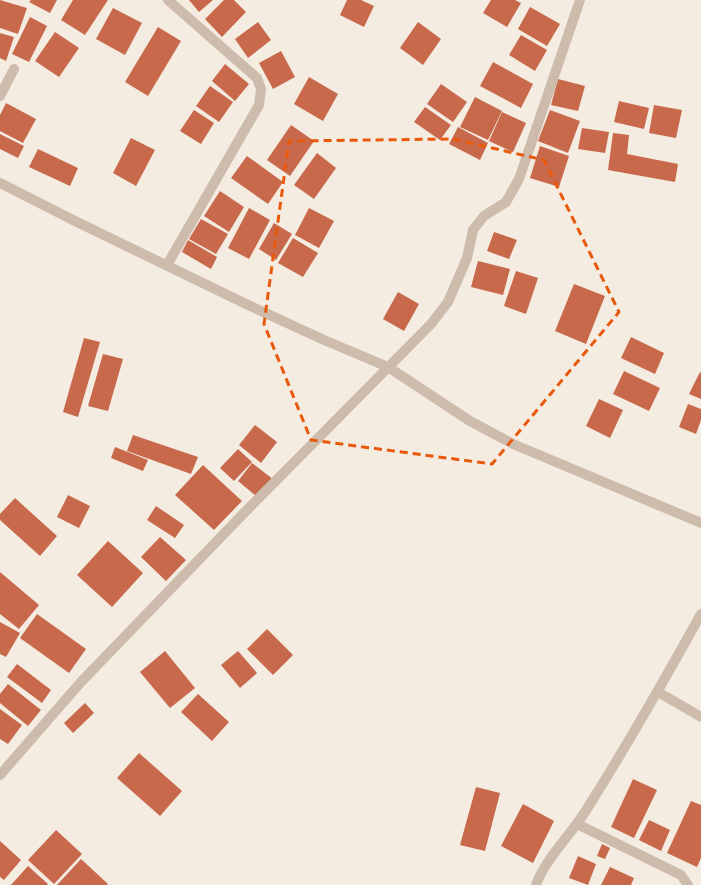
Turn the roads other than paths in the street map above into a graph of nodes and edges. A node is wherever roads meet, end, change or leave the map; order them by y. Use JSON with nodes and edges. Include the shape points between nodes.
{"nodes":[{"id":1,"x":168,"y":0,"type":"edge"},
{"id":2,"x":580,"y":0,"type":"edge"},
{"id":3,"x":14,"y":69,"type":"dead end"},
{"id":4,"x":0,"y":96,"type":"edge"},
{"id":5,"x":0,"y":183,"type":"edge"},
{"id":6,"x":167,"y":265,"type":"junction"},
{"id":7,"x":388,"y":367,"type":"junction"},
{"id":8,"x":701,"y":523,"type":"edge"},
{"id":9,"x":701,"y":614,"type":"edge"},
{"id":10,"x":658,"y":692,"type":"junction"},
{"id":11,"x":701,"y":717,"type":"edge"},
{"id":12,"x":0,"y":775,"type":"edge"},
{"id":13,"x":578,"y":824,"type":"junction"},
{"id":14,"x":536,"y":885,"type":"edge"},
{"id":15,"x":688,"y":885,"type":"edge"}],
"edges":[{"from":1,"to":6,"type":"street","via":[[257,78],[261,89],[260,105]]},
{"from":2,"to":7,"type":"street","via":[[519,180],[506,202],[484,216],[473,230],[467,258],[448,302],[431,324]]},
{"from":3,"to":4,"type":"street"},
{"from":5,"to":6,"type":"street"},
{"from":6,"to":7,"type":"street","via":[[324,340]]},
{"from":7,"to":8,"type":"street","via":[[470,421],[512,444]]},
{"from":7,"to":12,"type":"street","via":[[81,682]]},
{"from":9,"to":10,"type":"street"},
{"from":10,"to":11,"type":"street"},
{"from":10,"to":13,"type":"street"},
{"from":13,"to":14,"type":"street","via":[[552,857]]},
{"from":13,"to":15,"type":"street","via":[[680,875]]}]}
